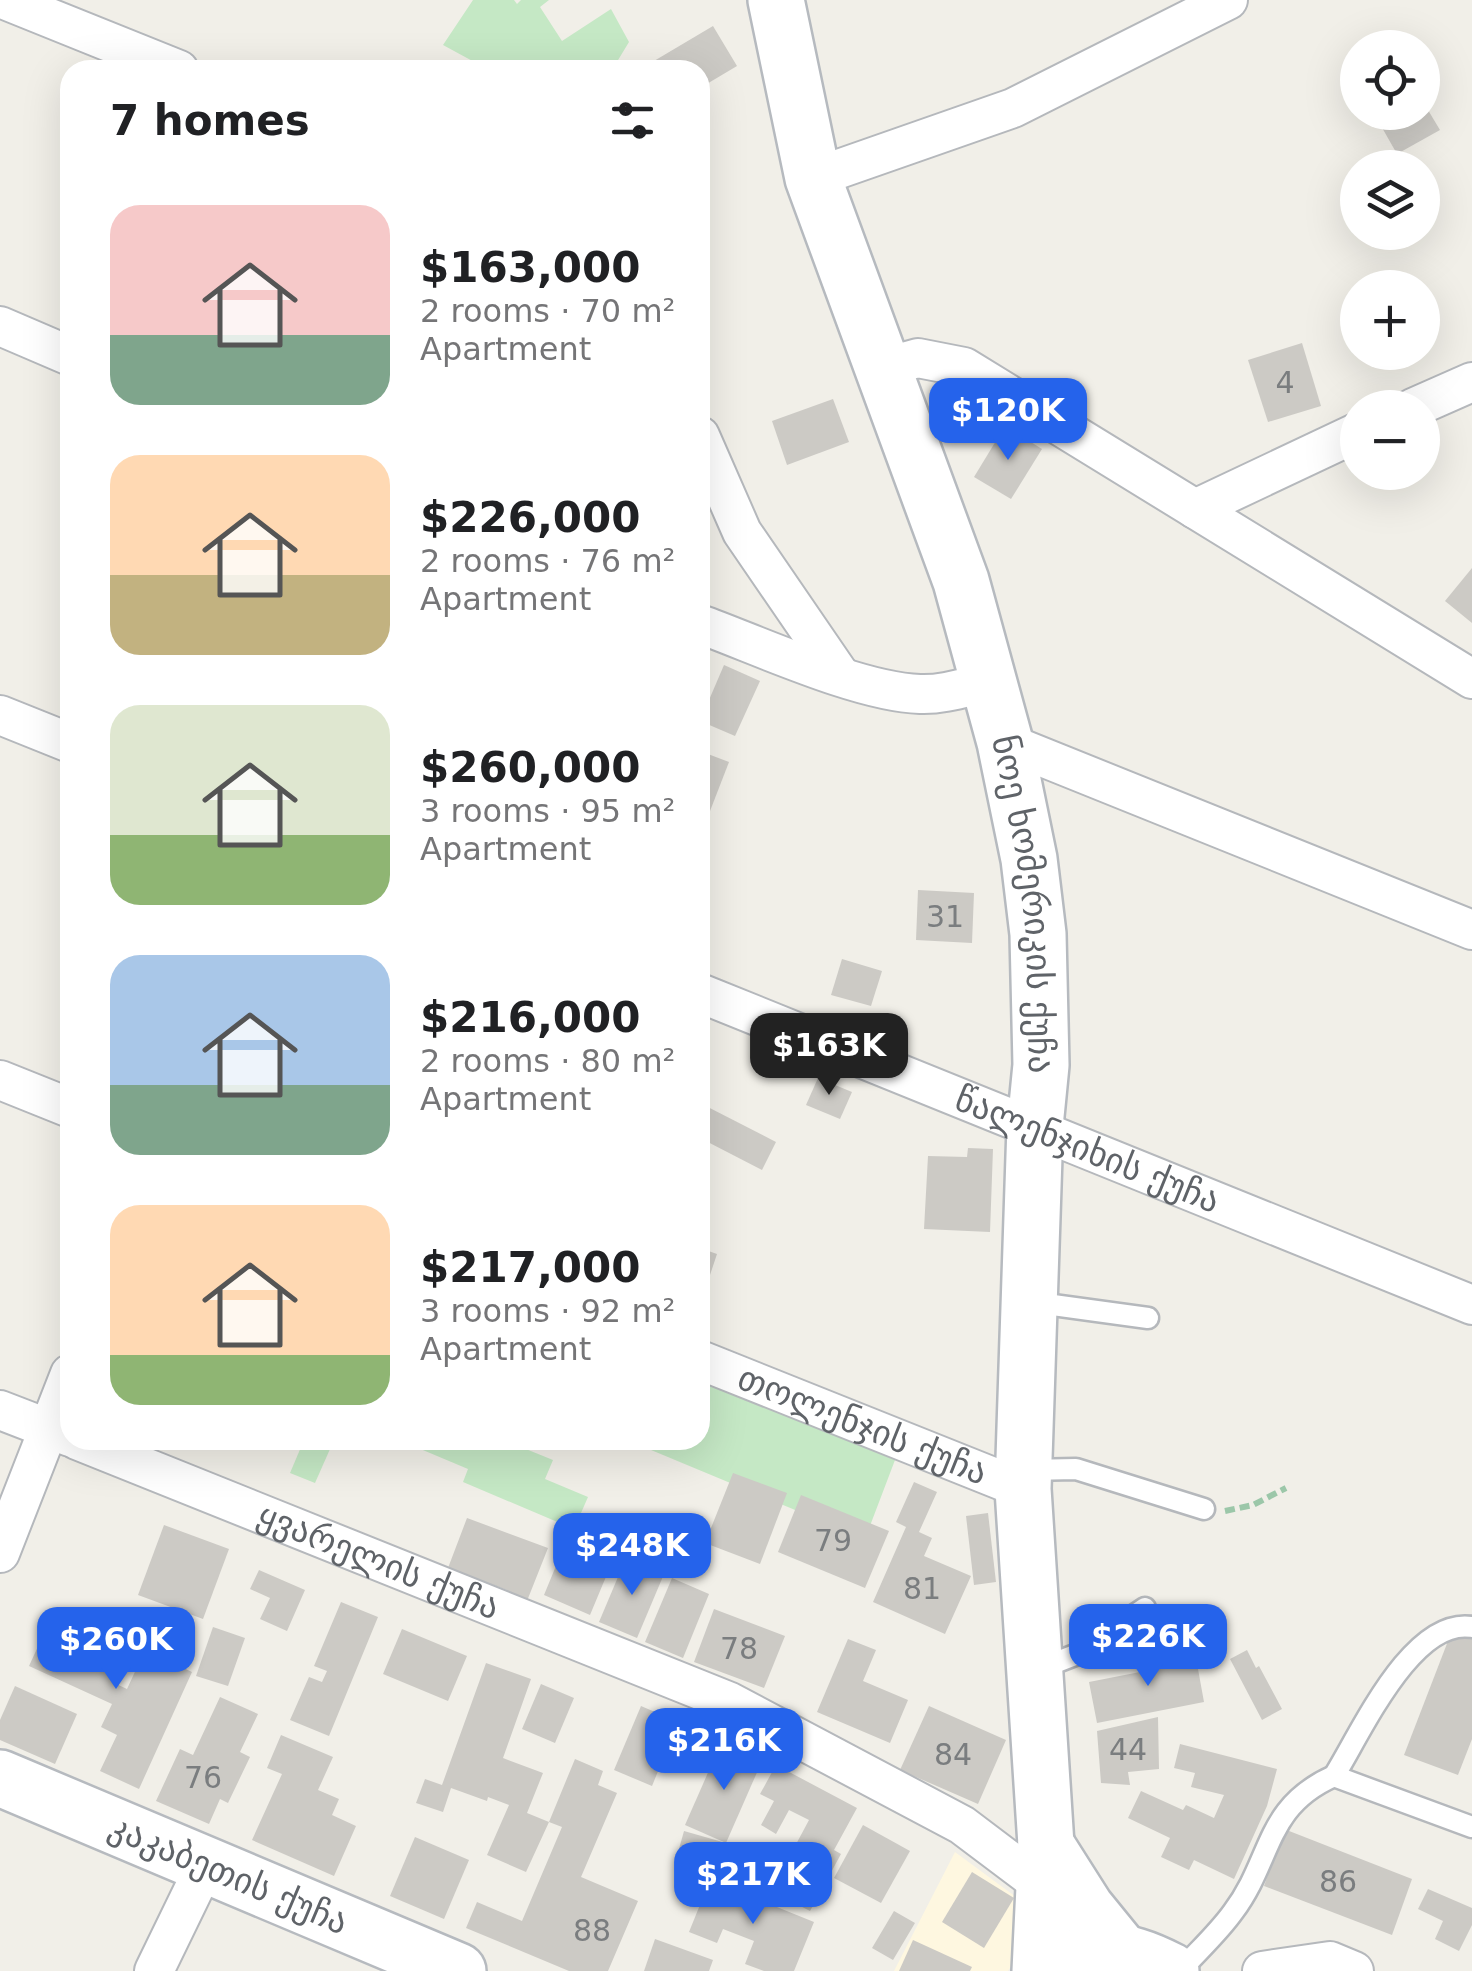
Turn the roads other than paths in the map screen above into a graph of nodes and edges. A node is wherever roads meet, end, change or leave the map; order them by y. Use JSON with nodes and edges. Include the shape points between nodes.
{"nodes":[{"id":1,"x":5,"y":0,"type":"edge"},
{"id":2,"x":776,"y":0,"type":"edge"},
{"id":3,"x":1228,"y":0,"type":"edge"},
{"id":4,"x":154,"y":60,"type":"edge"},
{"id":5,"x":813,"y":178,"type":"junction"},
{"id":6,"x":0,"y":326,"type":"edge"},
{"id":7,"x":60,"y":352,"type":"edge"},
{"id":8,"x":882,"y":368,"type":"junction"},
{"id":9,"x":1472,"y":382,"type":"edge"},
{"id":10,"x":1440,"y":396,"type":"edge"},
{"id":11,"x":1340,"y":441,"type":"edge"},
{"id":12,"x":710,"y":459,"type":"edge"},
{"id":13,"x":1195,"y":509,"type":"junction"},
{"id":14,"x":710,"y":628,"type":"edge"},
{"id":15,"x":840,"y":675,"type":"junction"},
{"id":16,"x":1472,"y":679,"type":"edge"},
{"id":17,"x":988,"y":682,"type":"junction"},
{"id":18,"x":0,"y":715,"type":"edge"},
{"id":19,"x":60,"y":739,"type":"edge"},
{"id":20,"x":1005,"y":742,"type":"junction"},
{"id":21,"x":1472,"y":930,"type":"edge"},
{"id":22,"x":710,"y":997,"type":"edge"},
{"id":23,"x":0,"y":1080,"type":"edge"},
{"id":24,"x":60,"y":1104,"type":"edge"},
{"id":25,"x":1035,"y":1126,"type":"junction"},
{"id":26,"x":1029,"y":1301,"type":"junction"},
{"id":27,"x":1472,"y":1305,"type":"edge"},
{"id":28,"x":1148,"y":1318,"type":"dead end"},
{"id":29,"x":710,"y":1364,"type":"edge"},
{"id":30,"x":0,"y":1410,"type":"edge"},
{"id":31,"x":60,"y":1433,"type":"edge"},
{"id":32,"x":60,"y":1444,"type":"edge"},
{"id":33,"x":102,"y":1450,"type":"edge"},
{"id":34,"x":1023,"y":1479,"type":"junction"},
{"id":35,"x":1204,"y":1510,"type":"road end"},
{"id":36,"x":0,"y":1552,"type":"edge"},
{"id":37,"x":1144,"y":1608,"type":"dead end"},
{"id":38,"x":1472,"y":1627,"type":"edge"},
{"id":39,"x":1034,"y":1671,"type":"junction"},
{"id":40,"x":1334,"y":1776,"type":"junction"},
{"id":41,"x":0,"y":1778,"type":"edge"},
{"id":42,"x":1472,"y":1827,"type":"edge"},
{"id":43,"x":206,"y":1864,"type":"junction"},
{"id":44,"x":1044,"y":1866,"type":"junction"},
{"id":45,"x":1121,"y":1952,"type":"junction"},
{"id":46,"x":1332,"y":1968,"type":"edge"},
{"id":47,"x":154,"y":1971,"type":"edge"},
{"id":48,"x":458,"y":1971,"type":"edge"},
{"id":49,"x":1041,"y":1971,"type":"edge"},
{"id":50,"x":1171,"y":1971,"type":"edge"},
{"id":51,"x":1180,"y":1971,"type":"edge"},
{"id":52,"x":1262,"y":1971,"type":"edge"}],
"edges":[{"from":1,"to":4,"type":"street"},
{"from":2,"to":5,"type":"street","name":"ნოე ხომერიკის ქუჩა"},
{"from":3,"to":5,"type":"street","via":[[1013,108]]},
{"from":5,"to":8,"type":"street","name":"ნოე ხომერიკის ქუჩა"},
{"from":6,"to":7,"type":"street"},
{"from":8,"to":13,"type":"street","via":[[918,358],[964,367]]},
{"from":8,"to":17,"type":"street","name":"ნოე ხომერიკის ქუჩა","via":[[961,581]]},
{"from":9,"to":10,"type":"street"},
{"from":11,"to":13,"type":"street"},
{"from":12,"to":15,"type":"street","via":[[742,532]]},
{"from":13,"to":16,"type":"street"},
{"from":14,"to":15,"type":"street"},
{"from":15,"to":17,"type":"street","via":[[919,694]]},
{"from":17,"to":20,"type":"street","name":"ნოე ხომერიკის ქუჩა"},
{"from":18,"to":19,"type":"street"},
{"from":20,"to":21,"type":"street"},
{"from":20,"to":25,"type":"street","name":"ნოე ხომერიკის ქუჩა","via":[[1038,934],[1041,1066]]},
{"from":22,"to":25,"type":"street","name":"წალენჯიხის ქუჩა"},
{"from":23,"to":24,"type":"street"},
{"from":25,"to":26,"type":"street","name":"ნოე ხომერიკის ქუჩა"},
{"from":25,"to":27,"type":"street","name":"წალენჯიხის ქუჩა"},
{"from":26,"to":28,"type":"lane"},
{"from":26,"to":34,"type":"street","name":"ნოე ხომერიკის ქუჩა"},
{"from":29,"to":34,"type":"street","name":"თოლენჯის ქუჩა"},
{"from":30,"to":31,"type":"street","name":"ყვარელის ქუჩა"},
{"from":32,"to":36,"type":"street"},
{"from":33,"to":44,"type":"street","name":"ყვარელის ქუჩა","via":[[730,1702]]},
{"from":34,"to":35,"type":"lane","via":[[1076,1469]]},
{"from":34,"to":39,"type":"street","name":"ნოე ხომერიკის ქუჩა"},
{"from":37,"to":39,"type":"lane","via":[[1075,1655]]},
{"from":38,"to":40,"type":"lane","via":[[1429,1636],[1407,1657]]},
{"from":39,"to":44,"type":"street","name":"ნოე ხომერიკის ქუჩა"},
{"from":40,"to":42,"type":"lane"},
{"from":40,"to":51,"type":"lane","via":[[1289,1805],[1234,1911]]},
{"from":41,"to":43,"type":"street","name":"კაკაბეთის ქუჩა"},
{"from":43,"to":47,"type":"street"},
{"from":43,"to":48,"type":"street","name":"კაკაბეთის ქუჩა"},
{"from":44,"to":45,"type":"street","name":"ნოე ხომერიკის ქუჩა"},
{"from":44,"to":49,"type":"street","name":"ნოე ხომერიკის ქუჩა"},
{"from":45,"to":49,"type":"street","via":[[1078,1954]]},
{"from":45,"to":50,"type":"street"},
{"from":46,"to":52,"type":"street"}]}
